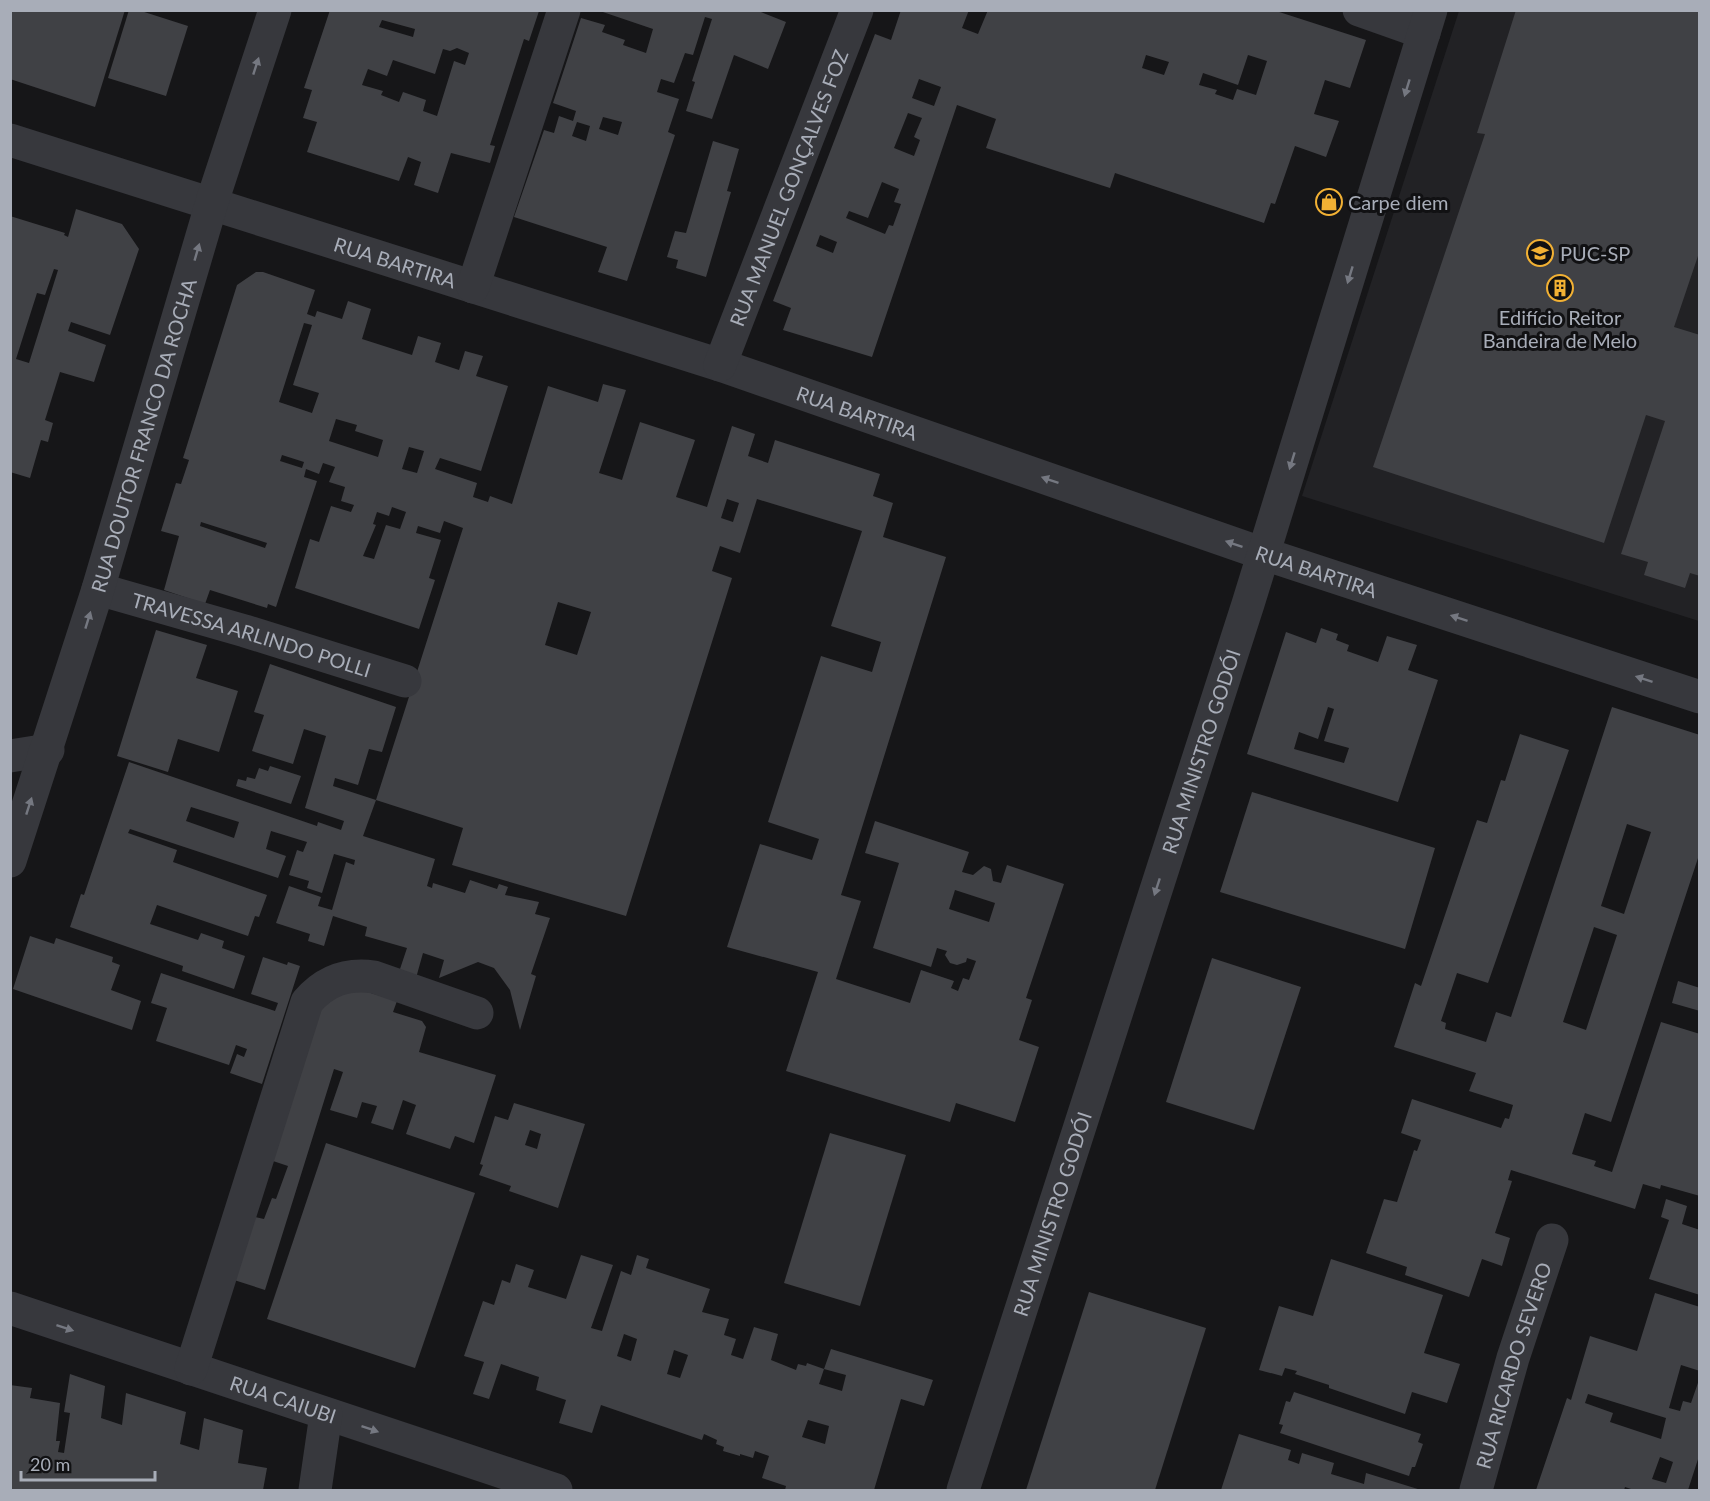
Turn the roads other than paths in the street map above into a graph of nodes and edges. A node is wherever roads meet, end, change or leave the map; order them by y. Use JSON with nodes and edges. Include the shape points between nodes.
{"nodes":[{"id":1,"x":275,"y":10,"type":"edge"},
{"id":2,"x":564,"y":10,"type":"edge"},
{"id":3,"x":857,"y":10,"type":"edge"},
{"id":4,"x":1359,"y":10,"type":"edge"},
{"id":5,"x":1428,"y":22,"type":"edge"},
{"id":6,"x":10,"y":140,"type":"edge"},
{"id":7,"x":212,"y":202,"type":"junction"},
{"id":8,"x":473,"y":287,"type":"junction"},
{"id":9,"x":720,"y":365,"type":"junction"},
{"id":10,"x":1264,"y":554,"type":"junction"},
{"id":11,"x":98,"y":589,"type":"junction"},
{"id":12,"x":405,"y":681,"type":"dead end"},
{"id":13,"x":1700,"y":697,"type":"edge"},
{"id":14,"x":48,"y":750,"type":"junction"},
{"id":15,"x":10,"y":756,"type":"edge"},
{"id":16,"x":10,"y":861,"type":"edge"},
{"id":17,"x":477,"y":1013,"type":"dead end"},
{"id":18,"x":1552,"y":1240,"type":"dead end"},
{"id":19,"x":10,"y":1308,"type":"edge"},
{"id":20,"x":190,"y":1369,"type":"junction"},
{"id":21,"x":326,"y":1414,"type":"junction"},
{"id":22,"x":315,"y":1491,"type":"edge"},
{"id":23,"x":556,"y":1491,"type":"edge"},
{"id":24,"x":963,"y":1491,"type":"edge"},
{"id":25,"x":1476,"y":1491,"type":"edge"}],
"edges":[{"from":7,"to":1,"type":"street","name":"RUA DOUTOR FRANCO DA ROCHA","one_way":true},
{"from":2,"to":8,"type":"street"},
{"from":3,"to":9,"type":"street","name":"RUA MANUEL GONÇALVES FOZ"},
{"from":4,"to":5,"type":"street"},
{"from":5,"to":10,"type":"street","name":"RUA MINISTRO GODÓI","one_way":true},
{"from":6,"to":7,"type":"street","name":"RUA BARTIRA"},
{"from":7,"to":8,"type":"street","name":"RUA BARTIRA"},
{"from":11,"to":7,"type":"street","name":"RUA DOUTOR FRANCO DA ROCHA","one_way":true},
{"from":8,"to":9,"type":"street","name":"RUA BARTIRA"},
{"from":10,"to":9,"type":"street","name":"RUA BARTIRA","one_way":true},
{"from":13,"to":10,"type":"street","name":"RUA BARTIRA","one_way":true},
{"from":10,"to":24,"type":"street","name":"RUA MINISTRO GODÓI","one_way":true},
{"from":11,"to":12,"type":"street","name":"TRAVESSA ARLINDO POLLI"},
{"from":14,"to":11,"type":"street","name":"RUA DOUTOR FRANCO DA ROCHA","one_way":true},
{"from":14,"to":15,"type":"street"},
{"from":16,"to":14,"type":"street","name":"RUA DOUTOR FRANCO DA ROCHA","one_way":true},
{"from":17,"to":20,"type":"street","via":[[358,975],[330,982],[307,1002]]},
{"from":18,"to":25,"type":"street","name":"RUA RICARDO SEVERO"},
{"from":19,"to":20,"type":"street","name":"RUA CAIUBI","one_way":true},
{"from":20,"to":21,"type":"street","name":"RUA CAIUBI"},
{"from":21,"to":22,"type":"street"},
{"from":21,"to":23,"type":"street","name":"RUA CAIUBI","one_way":true}]}
